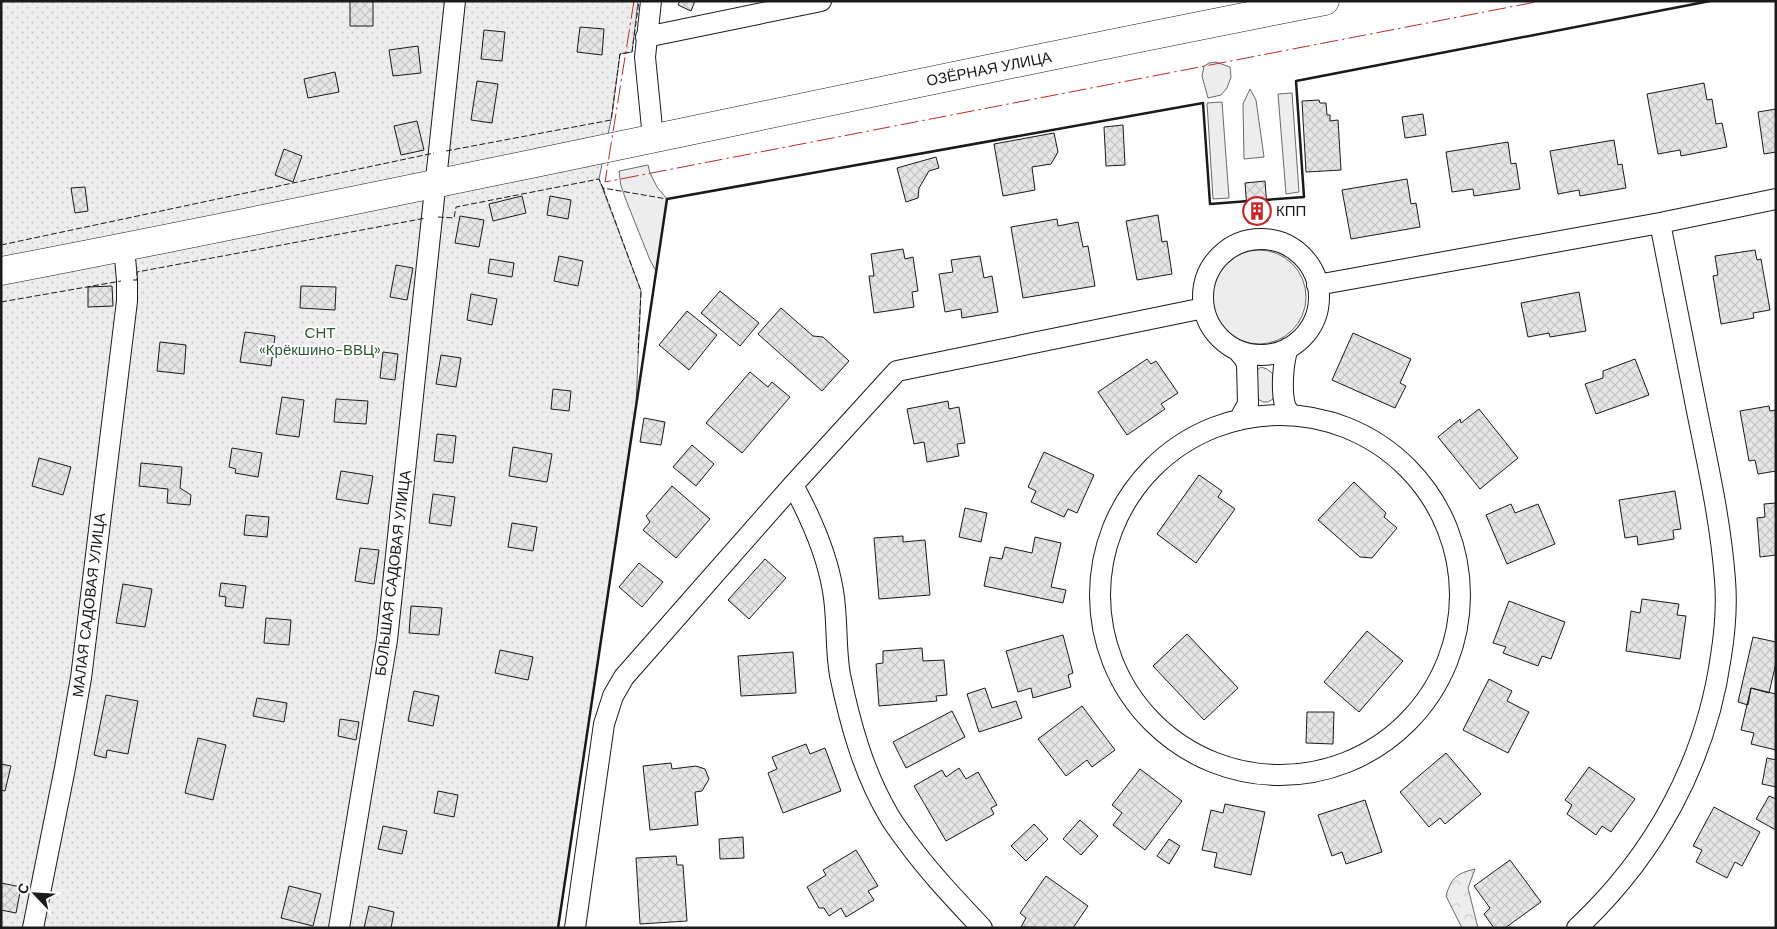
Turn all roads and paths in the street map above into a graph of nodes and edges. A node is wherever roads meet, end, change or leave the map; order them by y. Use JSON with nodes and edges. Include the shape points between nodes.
{"nodes":[{"id":1,"x":454,"y":1,"type":"edge"},
{"id":2,"x":651,"y":1,"type":"edge"},
{"id":3,"x":821,"y":1,"type":"edge"},
{"id":4,"x":1325,"y":1,"type":"edge"},
{"id":5,"x":646,"y":37,"type":"junction"},
{"id":6,"x":653,"y":138,"type":"junction"},
{"id":7,"x":436,"y":185,"type":"junction"},
{"id":8,"x":1776,"y":199,"type":"edge"},
{"id":9,"x":1660,"y":223,"type":"junction"},
{"id":10,"x":124,"y":247,"type":"junction"},
{"id":11,"x":1,"y":271,"type":"edge"},
{"id":12,"x":1317,"y":284,"type":"junction"},
{"id":13,"x":1204,"y":308,"type":"junction"},
{"id":14,"x":1288,"y":348,"type":"junction"},
{"id":15,"x":1238,"y":351,"type":"junction"},
{"id":16,"x":1292,"y":415,"type":"junction"},
{"id":17,"x":1238,"y":420,"type":"junction"},
{"id":18,"x":794,"y":485,"type":"junction"},
{"id":19,"x":33,"y":928,"type":"edge"},
{"id":20,"x":339,"y":928,"type":"edge"},
{"id":21,"x":575,"y":928,"type":"edge"},
{"id":22,"x":982,"y":928,"type":"edge"},
{"id":23,"x":1577,"y":928,"type":"edge"}],
"edges":[{"from":1,"to":7,"type":"street","name":"БОЛЬШАЯ САДОВАЯ УЛИЦА"},
{"from":2,"to":5,"type":"street"},
{"from":3,"to":5,"type":"street"},
{"from":4,"to":6,"type":"main road","name":"ОЗЁРНАЯ УЛИЦА"},
{"from":5,"to":6,"type":"street"},
{"from":6,"to":7,"type":"main road","name":"ОЗЁРНАЯ УЛИЦА"},
{"from":7,"to":10,"type":"main road","name":"ОЗЁРНАЯ УЛИЦА"},
{"from":7,"to":20,"type":"street","name":"БОЛЬШАЯ САДОВАЯ УЛИЦА","via":[[387,640]]},
{"from":8,"to":9,"type":"street"},
{"from":9,"to":12,"type":"street"},
{"from":9,"to":23,"type":"street","via":[[1720,528],[1725,582],[1724,632],[1709,715],[1686,778],[1668,814],[1636,862],[1610,896]]},
{"from":10,"to":11,"type":"main road","name":"ОЗЁРНАЯ УЛИЦА"},
{"from":10,"to":19,"type":"street","name":"МАЛАЯ САДОВАЯ УЛИЦА","via":[[127,301],[80,678]]},
{"from":12,"to":13,"type":"street","via":[[1304,258],[1293,249],[1280,243],[1251,240],[1237,244],[1213,264],[1204,285]]},
{"from":12,"to":14,"type":"street","via":[[1319,299],[1310,328]]},
{"from":13,"to":15,"type":"street","via":[[1216,334]]},
{"from":13,"to":18,"type":"street","via":[[897,371]]},
{"from":14,"to":15,"type":"street","via":[[1264,356]]},
{"from":14,"to":16,"type":"street","via":[[1284,363],[1284,397]]},
{"from":15,"to":17,"type":"street","via":[[1247,364],[1248,404]]},
{"from":16,"to":17,"type":"street","via":[[1253,416]]},
{"from":16,"to":17,"type":"street","via":[[1315,417],[1349,427],[1380,444],[1408,466],[1430,493],[1447,524],[1457,558],[1461,593],[1458,628],[1448,662],[1432,694],[1410,721],[1383,744],[1352,761],[1318,772],[1283,776],[1248,773],[1214,764],[1186,750],[1161,731],[1121,682],[1109,653],[1102,623],[1100,591],[1103,560],[1112,530],[1126,501],[1144,476],[1167,454],[1193,436]]},
{"from":18,"to":21,"type":"street","via":[[624,677],[613,696],[604,724]]},
{"from":18,"to":22,"type":"street","via":[[825,557],[833,592],[840,672],[852,727],[868,773],[888,815],[918,857]]}]}
